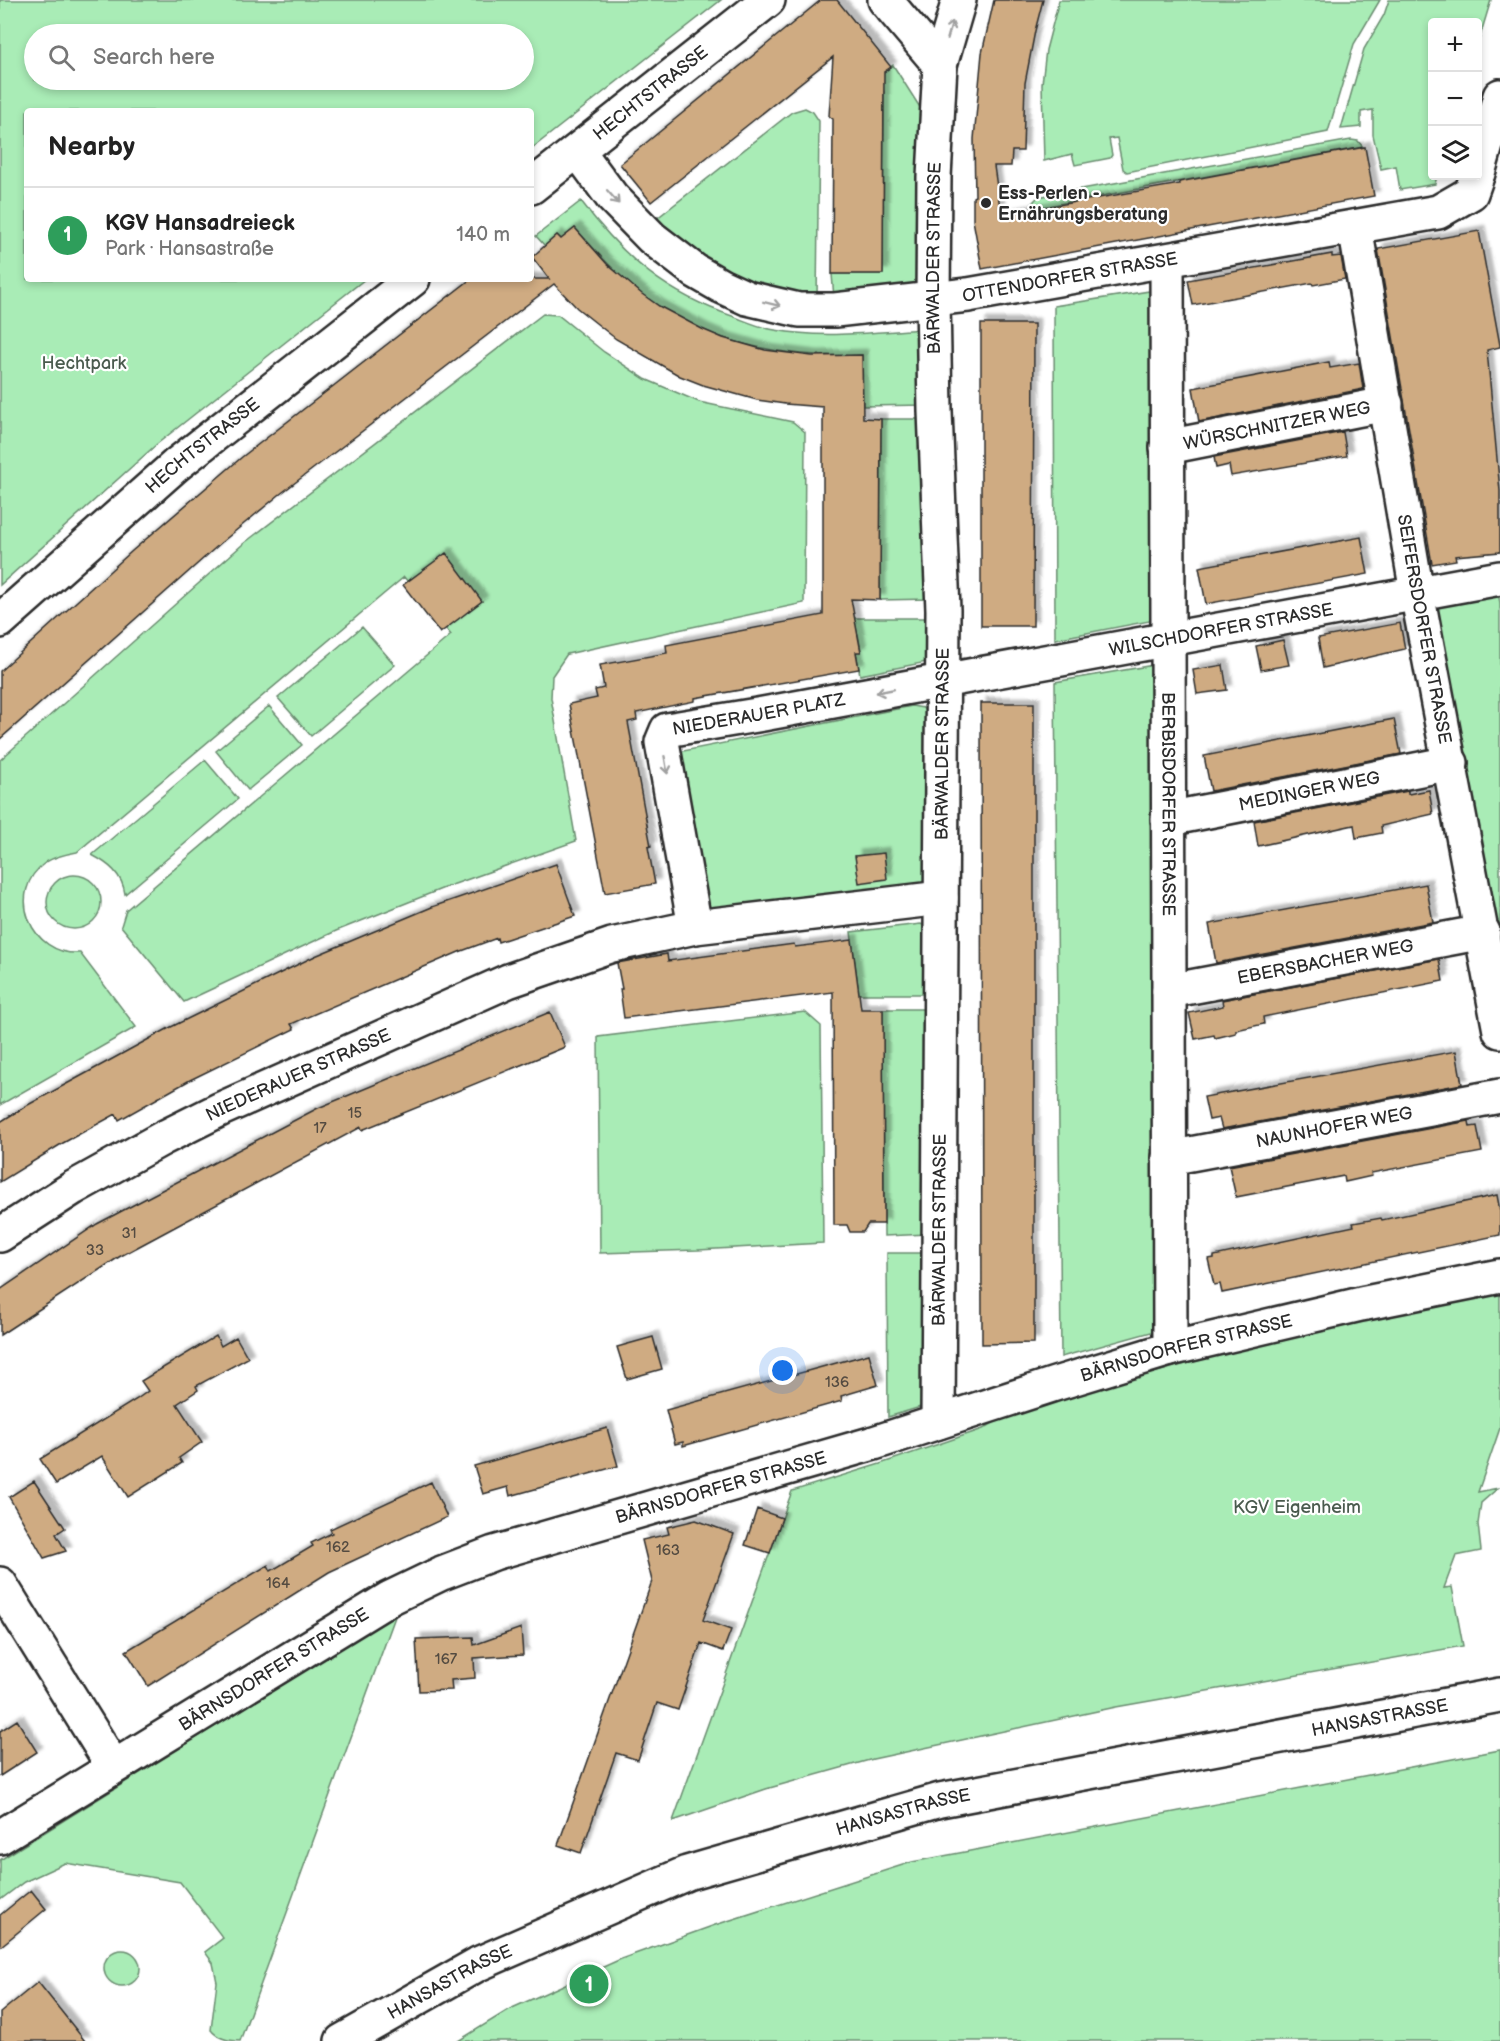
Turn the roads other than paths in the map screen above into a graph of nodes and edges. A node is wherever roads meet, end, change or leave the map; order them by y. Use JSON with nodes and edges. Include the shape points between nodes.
{"nodes":[{"id":1,"x":768,"y":0,"type":"edge"},
{"id":2,"x":885,"y":0,"type":"edge"},
{"id":3,"x":959,"y":0,"type":"edge"},
{"id":4,"x":940,"y":65,"type":"junction"},
{"id":5,"x":1500,"y":96,"type":"edge"},
{"id":6,"x":578,"y":151,"type":"junction"},
{"id":7,"x":1482,"y":157,"type":"edge"},
{"id":8,"x":1475,"y":180,"type":"edge"},
{"id":9,"x":534,"y":185,"type":"edge"},
{"id":10,"x":1355,"y":227,"type":"junction"},
{"id":11,"x":1167,"y":261,"type":"junction"},
{"id":12,"x":410,"y":282,"type":"edge"},
{"id":13,"x":933,"y":299,"type":"junction"},
{"id":14,"x":1386,"y":404,"type":"junction"},
{"id":15,"x":1167,"y":447,"type":"junction"},
{"id":16,"x":1500,"y":578,"type":"edge"},
{"id":17,"x":1417,"y":593,"type":"junction"},
{"id":18,"x":0,"y":621,"type":"edge"},
{"id":19,"x":1168,"y":639,"type":"junction"},
{"id":20,"x":942,"y":681,"type":"junction"},
{"id":21,"x":1451,"y":763,"type":"junction"},
{"id":22,"x":1168,"y":819,"type":"junction"},
{"id":23,"x":941,"y":898,"type":"junction"},
{"id":24,"x":695,"y":927,"type":"junction"},
{"id":25,"x":1483,"y":932,"type":"junction"},
{"id":26,"x":1169,"y":991,"type":"junction"},
{"id":27,"x":1500,"y":1031,"type":"edge"},
{"id":28,"x":1500,"y":1096,"type":"edge"},
{"id":29,"x":1169,"y":1158,"type":"junction"},
{"id":30,"x":0,"y":1235,"type":"edge"},
{"id":31,"x":1500,"y":1276,"type":"edge"},
{"id":32,"x":1170,"y":1349,"type":"junction"},
{"id":33,"x":938,"y":1422,"type":"junction"},
{"id":34,"x":0,"y":1584,"type":"edge"},
{"id":35,"x":1500,"y":1695,"type":"edge"},
{"id":36,"x":113,"y":1766,"type":"junction"},
{"id":37,"x":0,"y":1837,"type":"edge"},
{"id":38,"x":342,"y":2041,"type":"edge"}],
"edges":[{"from":1,"to":6,"type":"street","name":"HECHTSTRASSE"},
{"from":2,"to":4,"type":"street"},
{"from":4,"to":3,"type":"street","name":"BÄRWALDER STRASSE","one_way":true},
{"from":4,"to":13,"type":"street","name":"BÄRWALDER STRASSE"},
{"from":5,"to":7,"type":"street"},
{"from":6,"to":9,"type":"street","name":"HECHTSTRASSE"},
{"from":6,"to":13,"type":"street","name":"OTTENDORFER STRASSE","one_way":true,"via":[[612,197],[652,238],[695,271],[747,298],[799,310]]},
{"from":8,"to":10,"type":"street","name":"OTTENDORFER STRASSE","via":[[1472,193],[1438,212]]},
{"from":10,"to":11,"type":"street","name":"OTTENDORFER STRASSE"},
{"from":10,"to":14,"type":"street","name":"SEIFERSDORFER STRASSE"},
{"from":11,"to":13,"type":"street","name":"OTTENDORFER STRASSE"},
{"from":11,"to":15,"type":"street","name":"BERBISDORFER STRASSE"},
{"from":12,"to":18,"type":"street","name":"HECHTSTRASSE","via":[[176,465]]},
{"from":13,"to":20,"type":"street","name":"BÄRWALDER STRASSE"},
{"from":14,"to":15,"type":"street","name":"WÜRSCHNITZER WEG"},
{"from":14,"to":17,"type":"street","name":"SEIFERSDORFER STRASSE"},
{"from":15,"to":19,"type":"street","name":"BERBISDORFER STRASSE"},
{"from":16,"to":17,"type":"street","name":"WILSCHDORFER STRASSE"},
{"from":17,"to":19,"type":"street","name":"WILSCHDORFER STRASSE"},
{"from":17,"to":21,"type":"street","name":"SEIFERSDORFER STRASSE"},
{"from":19,"to":20,"type":"street","name":"WILSCHDORFER STRASSE"},
{"from":19,"to":22,"type":"street","name":"BERBISDORFER STRASSE"},
{"from":20,"to":23,"type":"street","name":"BÄRWALDER STRASSE"},
{"from":20,"to":24,"type":"street","name":"NIEDERAUER PLATZ","one_way":true,"via":[[667,730],[662,742]]},
{"from":21,"to":22,"type":"street","name":"MEDINGER WEG"},
{"from":21,"to":25,"type":"street","name":"SEIFERSDORFER STRASSE"},
{"from":22,"to":26,"type":"street","name":"BERBISDORFER STRASSE"},
{"from":23,"to":24,"type":"street"},
{"from":23,"to":33,"type":"street","name":"BÄRWALDER STRASSE"},
{"from":24,"to":30,"type":"street","name":"NIEDERAUER STRASSE","via":[[612,945],[508,981],[221,1109],[73,1188]]},
{"from":25,"to":26,"type":"street","name":"EBERSBACHER WEG"},
{"from":25,"to":27,"type":"street","name":"SEIFERSDORFER STRASSE"},
{"from":26,"to":29,"type":"street","name":"BERBISDORFER STRASSE"},
{"from":28,"to":29,"type":"street","name":"NAUNHOFER WEG"},
{"from":29,"to":32,"type":"street","name":"BERBISDORFER STRASSE"},
{"from":31,"to":32,"type":"street","name":"BÄRNSDORFER STRASSE"},
{"from":32,"to":33,"type":"street","name":"BÄRNSDORFER STRASSE"},
{"from":33,"to":36,"type":"street","name":"BÄRNSDORFER STRASSE","via":[[494,1553],[442,1573],[390,1598]]},
{"from":34,"to":36,"type":"street"},
{"from":35,"to":38,"type":"street","name":"HANSASTRASSE","via":[[940,1800],[687,1874],[478,1964]]},
{"from":36,"to":37,"type":"street","name":"BÄRNSDORFER STRASSE"}]}
